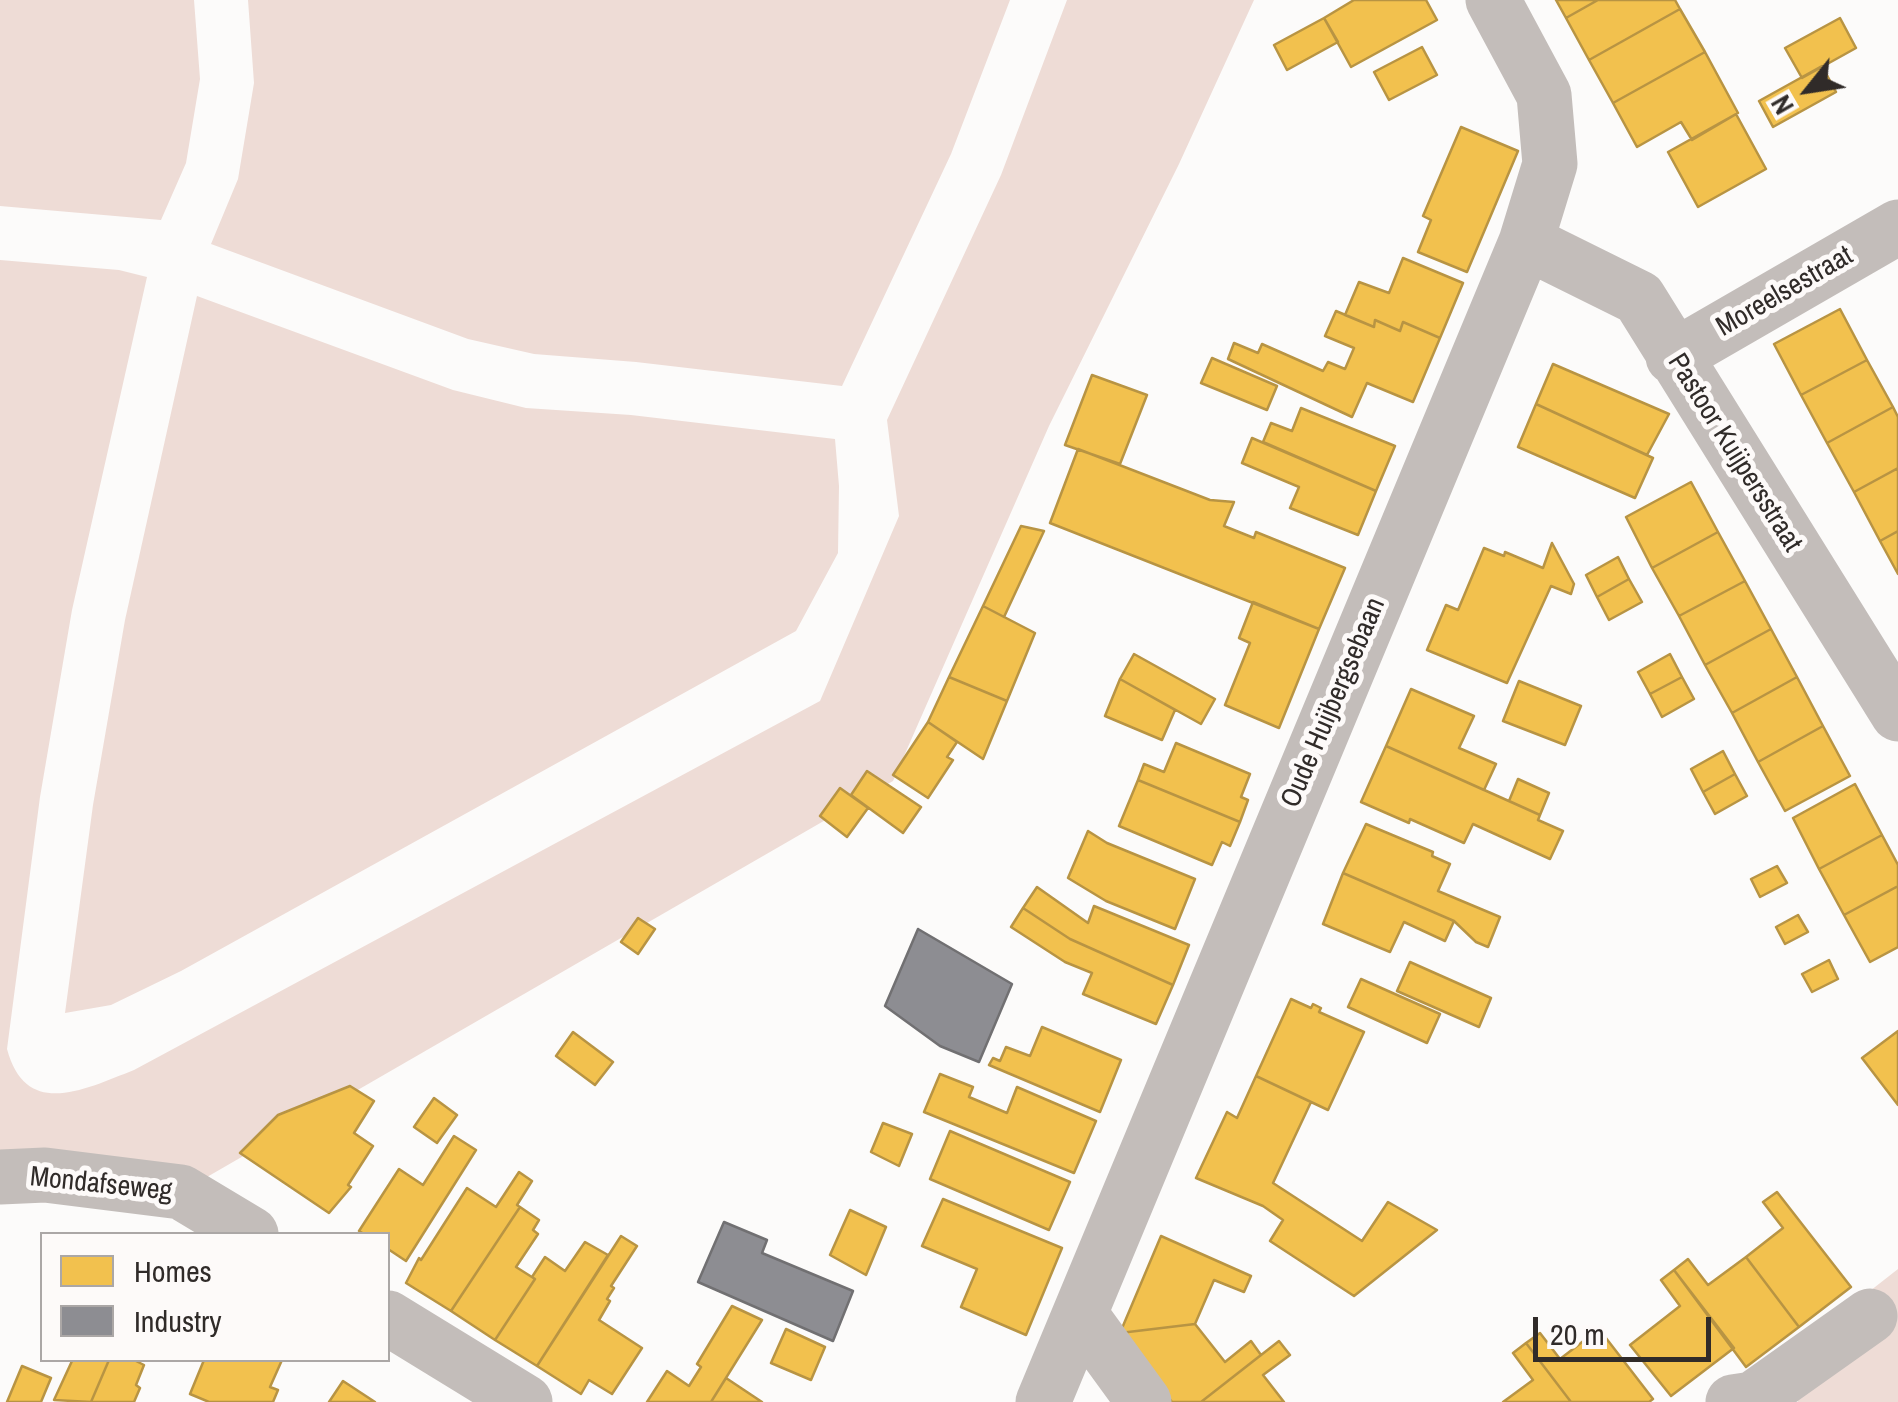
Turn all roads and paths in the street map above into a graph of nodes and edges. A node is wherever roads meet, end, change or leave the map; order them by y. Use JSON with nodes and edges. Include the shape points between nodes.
{"nodes":[{"id":1,"x":1493,"y":0,"type":"edge"},
{"id":2,"x":1898,"y":226,"type":"edge"},
{"id":3,"x":1526,"y":242,"type":"junction"},
{"id":4,"x":1673,"y":357,"type":"junction"},
{"id":5,"x":1898,"y":714,"type":"edge"},
{"id":6,"x":0,"y":1176,"type":"edge"},
{"id":7,"x":248,"y":1232,"type":"edge"},
{"id":8,"x":1080,"y":1314,"type":"junction"},
{"id":9,"x":1870,"y":1316,"type":"dead end"},
{"id":10,"x":390,"y":1319,"type":"edge"},
{"id":11,"x":525,"y":1402,"type":"edge"},
{"id":12,"x":1043,"y":1402,"type":"edge"},
{"id":13,"x":1144,"y":1402,"type":"edge"},
{"id":14,"x":1732,"y":1402,"type":"edge"}],
"edges":[{"from":1,"to":3,"type":"street","name":"Oude Huijbergsebaan","via":[[1544,95],[1550,164]]},
{"from":2,"to":4,"type":"street","name":"Moreelsestraat"},
{"from":3,"to":4,"type":"street","name":"Pastoor Kuijpersstraat","via":[[1639,298]]},
{"from":3,"to":8,"type":"street","name":"Oude Huijbergsebaan"},
{"from":4,"to":5,"type":"street","name":"Pastoor Kuijpersstraat"},
{"from":6,"to":7,"type":"street","name":"Mondafseweg","via":[[181,1192]]},
{"from":8,"to":12,"type":"street","name":"Oude Huijbergsebaan"},
{"from":8,"to":13,"type":"street"},
{"from":9,"to":14,"type":"street","via":[[1753,1399]]},
{"from":10,"to":11,"type":"street"}]}
